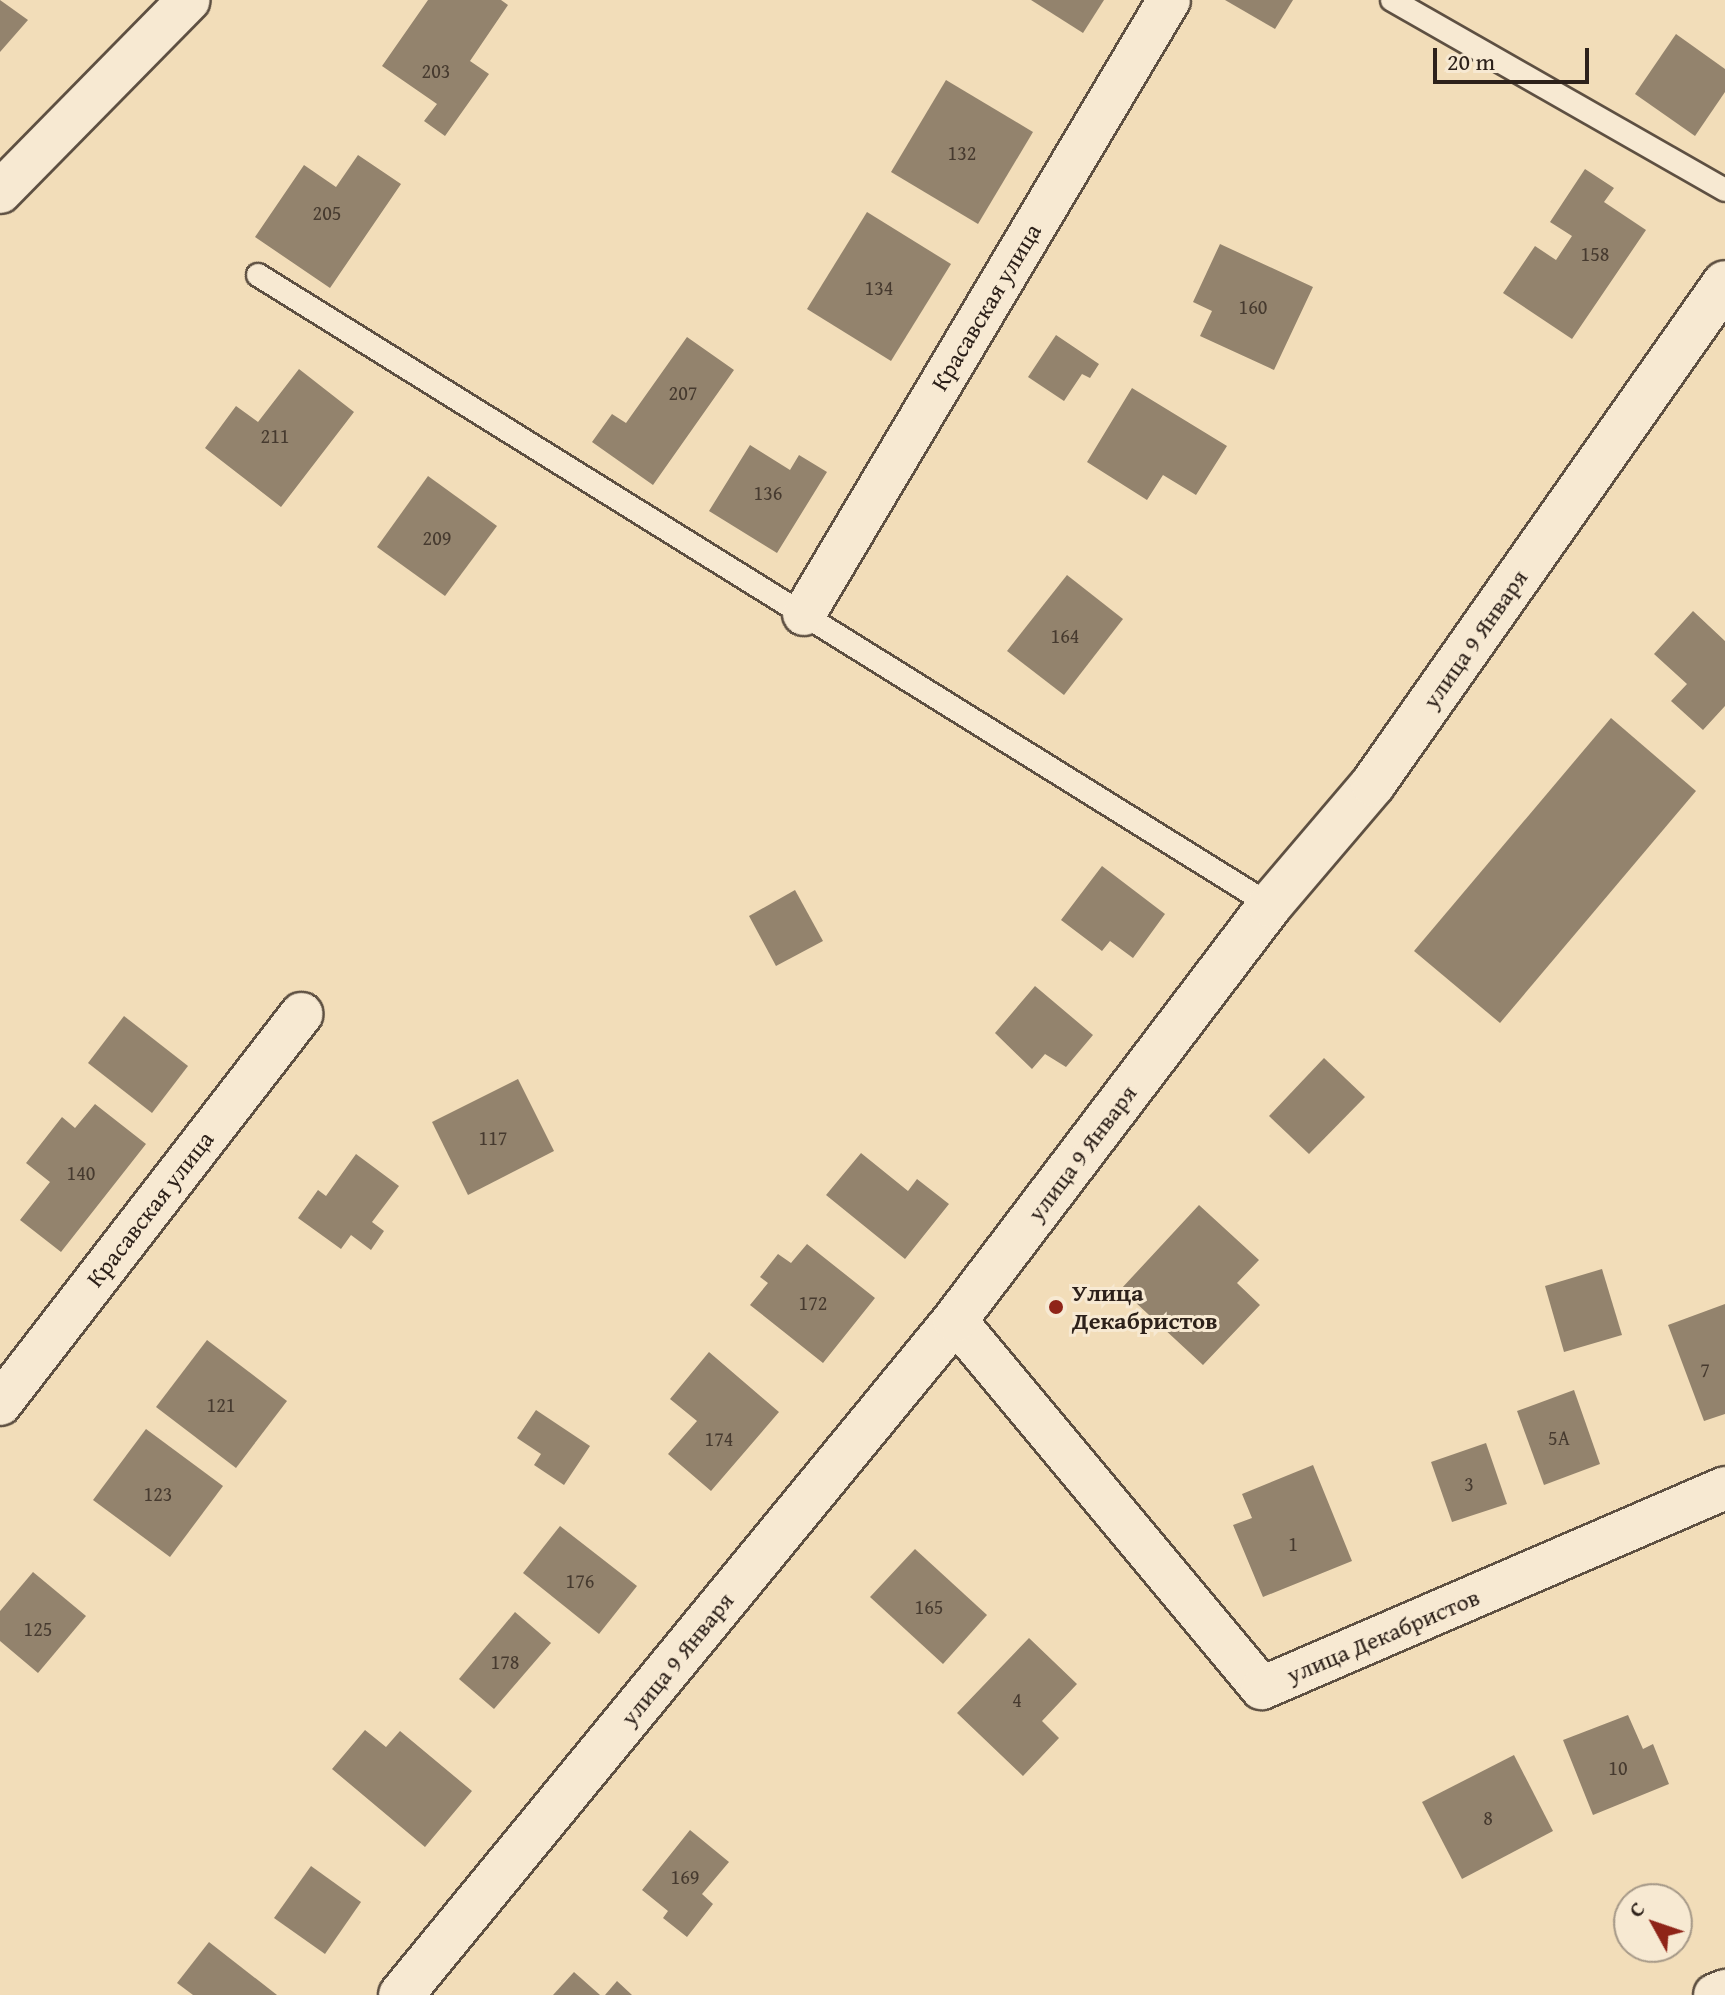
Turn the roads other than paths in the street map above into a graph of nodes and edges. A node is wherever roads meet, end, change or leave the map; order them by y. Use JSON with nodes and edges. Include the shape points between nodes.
{"nodes":[{"id":1,"x":189,"y":0,"type":"edge"},
{"id":2,"x":1169,"y":0,"type":"edge"},
{"id":3,"x":1392,"y":0,"type":"edge"},
{"id":4,"x":1725,"y":190,"type":"edge"},
{"id":5,"x":0,"y":192,"type":"edge"},
{"id":6,"x":258,"y":275,"type":"dead end"},
{"id":7,"x":1725,"y":283,"type":"edge"},
{"id":8,"x":804,"y":614,"type":"junction"},
{"id":9,"x":1270,"y":905,"type":"junction"},
{"id":10,"x":301,"y":1014,"type":"dead end"},
{"id":11,"x":955,"y":1320,"type":"junction"},
{"id":12,"x":0,"y":1404,"type":"edge"},
{"id":13,"x":1725,"y":1488,"type":"edge"},
{"id":14,"x":1725,"y":1991,"type":"edge"},
{"id":15,"x":401,"y":1995,"type":"edge"},
{"id":16,"x":1715,"y":1995,"type":"edge"}],
"edges":[{"from":1,"to":5,"type":"street"},
{"from":2,"to":8,"type":"street","name":"Красавская улица"},
{"from":3,"to":4,"type":"lane"},
{"from":6,"to":8,"type":"lane"},
{"from":7,"to":9,"type":"main road","name":"улица 9 Января","via":[[1373,784]]},
{"from":8,"to":9,"type":"lane"},
{"from":9,"to":11,"type":"main road","name":"улица 9 Января"},
{"from":10,"to":12,"type":"street","name":"Красавская улица"},
{"from":11,"to":13,"type":"street","name":"улица Декабристов","via":[[1262,1688]]},
{"from":11,"to":15,"type":"main road","name":"улица 9 Января"},
{"from":14,"to":16,"type":"street"}]}
